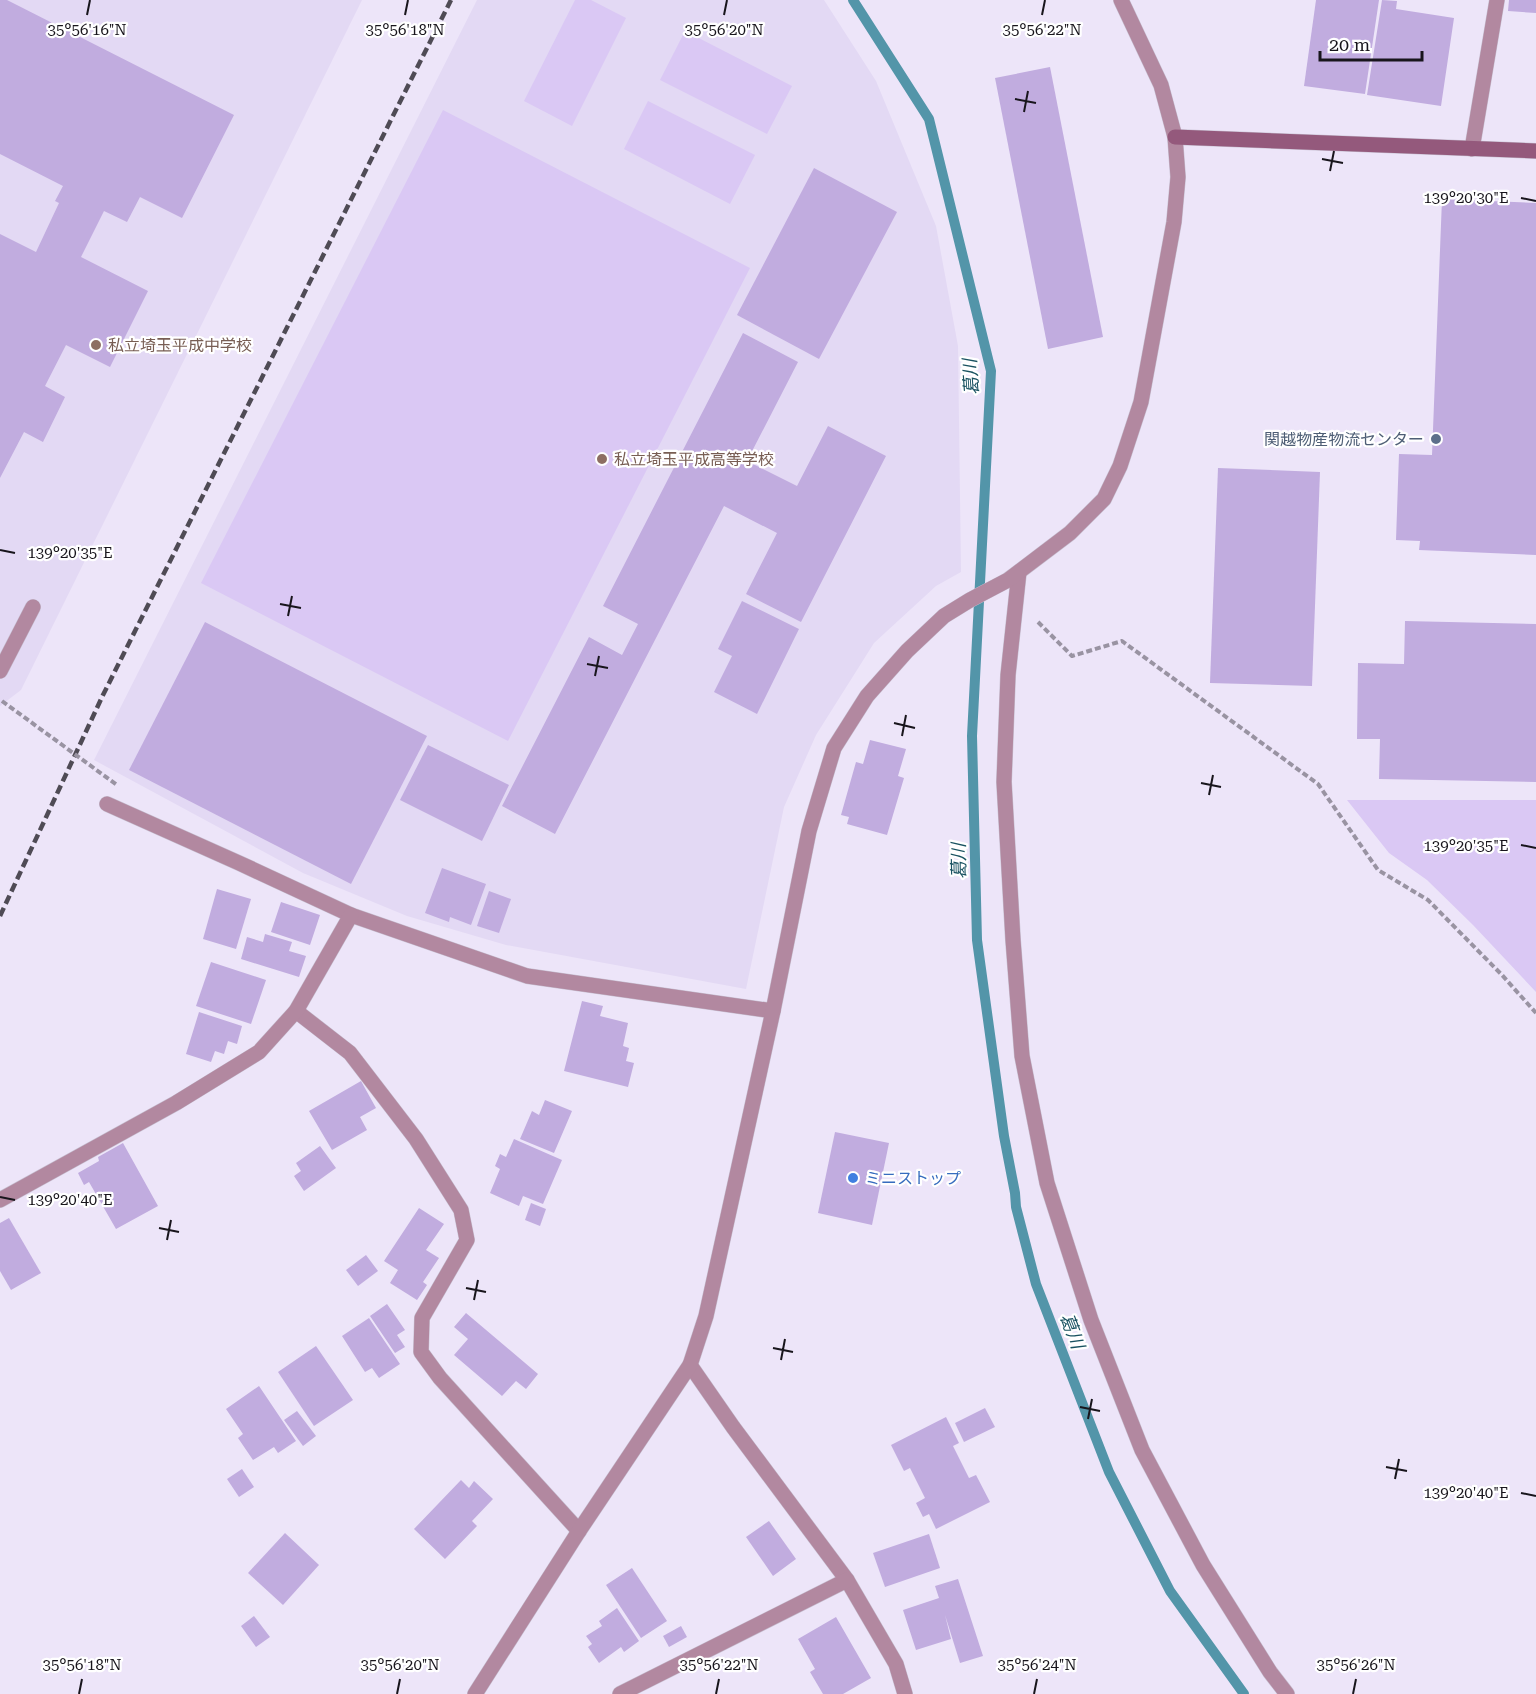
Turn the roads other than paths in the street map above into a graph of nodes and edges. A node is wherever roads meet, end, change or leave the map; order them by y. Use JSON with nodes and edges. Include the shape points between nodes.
{"nodes":[{"id":1,"x":1121,"y":0,"type":"edge"},
{"id":2,"x":1497,"y":0,"type":"edge"},
{"id":3,"x":1176,"y":137,"type":"junction"},
{"id":4,"x":1472,"y":149,"type":"junction"},
{"id":5,"x":1536,"y":151,"type":"edge"},
{"id":6,"x":1014,"y":576,"type":"junction"},
{"id":7,"x":33,"y":607,"type":"dead end"},
{"id":8,"x":0,"y":670,"type":"edge"},
{"id":9,"x":106,"y":804,"type":"dead end"},
{"id":10,"x":351,"y":915,"type":"junction"},
{"id":11,"x":296,"y":1011,"type":"junction"},
{"id":12,"x":773,"y":1011,"type":"junction"},
{"id":13,"x":0,"y":1200,"type":"edge"},
{"id":14,"x":690,"y":1365,"type":"junction"},
{"id":15,"x":579,"y":1531,"type":"junction"},
{"id":16,"x":847,"y":1580,"type":"junction"},
{"id":17,"x":475,"y":1694,"type":"edge"},
{"id":18,"x":620,"y":1694,"type":"edge"},
{"id":19,"x":905,"y":1694,"type":"edge"},
{"id":20,"x":1287,"y":1694,"type":"edge"}],
"edges":[{"from":1,"to":3,"type":"street","via":[[1161,85]]},
{"from":2,"to":4,"type":"street"},
{"from":3,"to":4,"type":"street"},
{"from":3,"to":6,"type":"street","via":[[1174,222],[1141,402],[1120,466],[1104,499],[1070,533]]},
{"from":4,"to":5,"type":"street"},
{"from":6,"to":12,"type":"street","via":[[944,616],[907,651],[867,696],[834,748],[809,831]]},
{"from":6,"to":20,"type":"street","via":[[1016,602],[1008,675],[1004,782],[1012,940],[1022,1056],[1047,1183],[1091,1320],[1142,1450],[1203,1565]]},
{"from":7,"to":8,"type":"street"},
{"from":9,"to":10,"type":"street"},
{"from":10,"to":11,"type":"street"},
{"from":10,"to":12,"type":"street","via":[[527,976]]},
{"from":11,"to":13,"type":"street","via":[[259,1052],[176,1103]]},
{"from":11,"to":15,"type":"street","via":[[350,1053],[416,1139],[461,1210],[467,1240],[422,1318],[421,1352]]},
{"from":12,"to":14,"type":"street","via":[[706,1316]]},
{"from":14,"to":15,"type":"street"},
{"from":14,"to":16,"type":"street"},
{"from":15,"to":17,"type":"street"},
{"from":16,"to":18,"type":"street"},
{"from":16,"to":19,"type":"street","via":[[896,1664]]}]}
